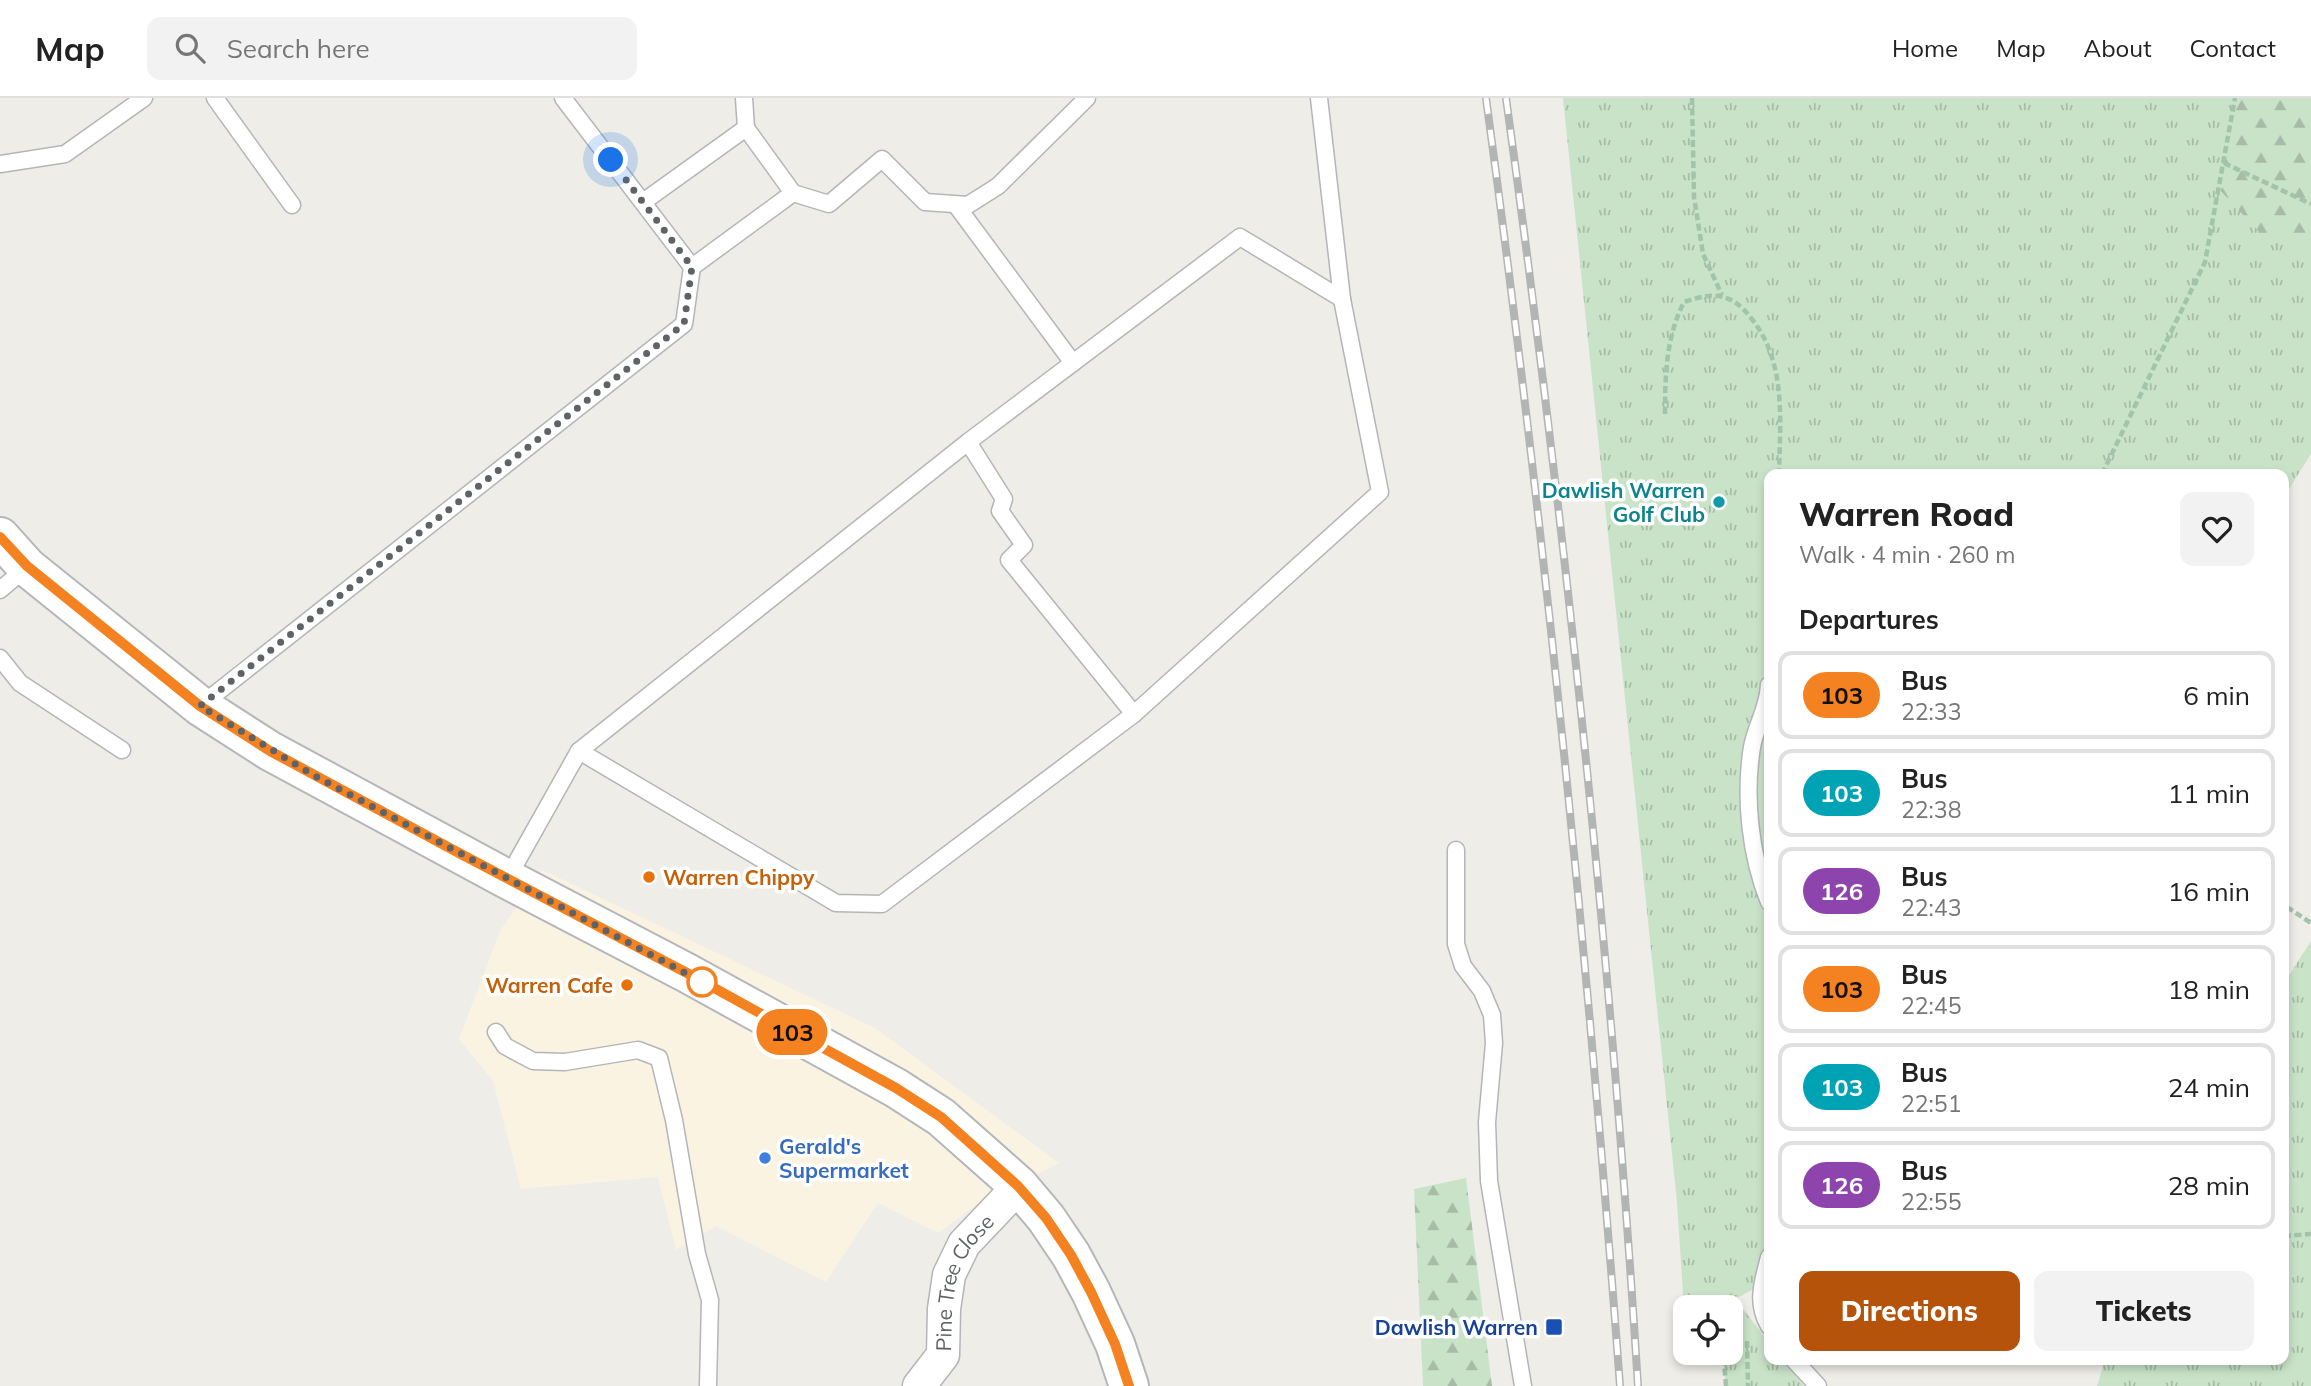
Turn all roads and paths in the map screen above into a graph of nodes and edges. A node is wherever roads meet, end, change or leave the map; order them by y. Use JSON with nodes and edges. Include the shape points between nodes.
{"nodes":[{"id":1,"x":144,"y":98,"type":"edge"},
{"id":2,"x":215,"y":98,"type":"edge"},
{"id":3,"x":564,"y":98,"type":"edge"},
{"id":4,"x":744,"y":98,"type":"edge"},
{"id":5,"x":1087,"y":98,"type":"edge"},
{"id":6,"x":1319,"y":98,"type":"edge"},
{"id":7,"x":1692,"y":98,"type":"edge"},
{"id":8,"x":2235,"y":98,"type":"edge"},
{"id":9,"x":746,"y":128,"type":"junction"},
{"id":10,"x":2224,"y":163,"type":"junction"},
{"id":11,"x":0,"y":164,"type":"edge"},
{"id":12,"x":793,"y":193,"type":"junction"},
{"id":13,"x":643,"y":202,"type":"junction"},
{"id":14,"x":2311,"y":204,"type":"edge"},
{"id":15,"x":292,"y":205,"type":"dead end"},
{"id":16,"x":956,"y":205,"type":"junction"},
{"id":17,"x":692,"y":267,"type":"junction"},
{"id":18,"x":1722,"y":295,"type":"junction"},
{"id":19,"x":1342,"y":299,"type":"junction"},
{"id":20,"x":1073,"y":363,"type":"junction"},
{"id":21,"x":1665,"y":414,"type":"dead end"},
{"id":22,"x":968,"y":442,"type":"junction"},
{"id":23,"x":1779,"y":469,"type":"edge"},
{"id":24,"x":2104,"y":469,"type":"edge"},
{"id":25,"x":0,"y":537,"type":"edge"},
{"id":26,"x":13,"y":578,"type":"edge"},
{"id":27,"x":0,"y":658,"type":"edge"},
{"id":28,"x":200,"y":706,"type":"junction"},
{"id":29,"x":1134,"y":714,"type":"junction"},
{"id":30,"x":1764,"y":714,"type":"edge"},
{"id":31,"x":122,"y":750,"type":"dead end"},
{"id":32,"x":579,"y":751,"type":"junction"},
{"id":33,"x":1456,"y":850,"type":"dead end"},
{"id":34,"x":507,"y":879,"type":"junction"},
{"id":35,"x":1764,"y":887,"type":"edge"},
{"id":36,"x":2289,"y":908,"type":"edge"},
{"id":37,"x":2311,"y":923,"type":"edge"},
{"id":38,"x":496,"y":1032,"type":"dead end"},
{"id":39,"x":1018,"y":1186,"type":"junction"},
{"id":40,"x":2311,"y":1234,"type":"edge"},
{"id":41,"x":2289,"y":1236,"type":"edge"},
{"id":42,"x":1764,"y":1276,"type":"edge"},
{"id":43,"x":1764,"y":1318,"type":"edge"},
{"id":44,"x":1724,"y":1365,"type":"edge"},
{"id":45,"x":1799,"y":1365,"type":"edge"},
{"id":46,"x":708,"y":1386,"type":"edge"},
{"id":47,"x":919,"y":1386,"type":"edge"},
{"id":48,"x":1129,"y":1386,"type":"edge"},
{"id":49,"x":1523,"y":1386,"type":"edge"},
{"id":50,"x":1726,"y":1386,"type":"edge"},
{"id":51,"x":1818,"y":1386,"type":"edge"}],
"edges":[{"from":1,"to":11,"type":"lane","via":[[65,154]]},
{"from":2,"to":15,"type":"lane"},
{"from":3,"to":13,"type":"lane"},
{"from":4,"to":9,"type":"lane"},
{"from":5,"to":16,"type":"lane","via":[[998,186],[968,205]]},
{"from":6,"to":19,"type":"lane"},
{"from":7,"to":18,"type":"path","via":[[1694,197],[1703,254]]},
{"from":8,"to":10,"type":"path"},
{"from":9,"to":12,"type":"lane"},
{"from":9,"to":13,"type":"lane"},
{"from":10,"to":14,"type":"path"},
{"from":10,"to":24,"type":"path","via":[[2205,262]]},
{"from":12,"to":16,"type":"lane","via":[[829,204],[882,159],[925,202]]},
{"from":12,"to":17,"type":"lane"},
{"from":13,"to":17,"type":"lane"},
{"from":16,"to":20,"type":"lane"},
{"from":17,"to":28,"type":"lane","via":[[684,324]]},
{"from":18,"to":21,"type":"path","via":[[1684,302],[1675,320],[1665,373]]},
{"from":18,"to":23,"type":"path","via":[[1743,308],[1760,328],[1775,364]]},
{"from":19,"to":20,"type":"lane","via":[[1240,237]]},
{"from":19,"to":29,"type":"lane","via":[[1380,492]]},
{"from":20,"to":22,"type":"lane"},
{"from":22,"to":29,"type":"lane","via":[[1004,499],[1000,511],[1024,545],[1009,561]]},
{"from":22,"to":32,"type":"lane"},
{"from":25,"to":26,"type":"street"},
{"from":26,"to":28,"type":"street"},
{"from":27,"to":31,"type":"lane","via":[[20,683]]},
{"from":28,"to":34,"type":"street","via":[[315,776]]},
{"from":29,"to":32,"type":"lane","via":[[882,904],[836,903]]},
{"from":30,"to":35,"type":"lane","via":[[1749,771],[1757,867]]},
{"from":32,"to":34,"type":"lane"},
{"from":33,"to":49,"type":"lane","via":[[1455,944],[1492,1015],[1489,1181]]},
{"from":34,"to":39,"type":"street","via":[[896,1088],[941,1117]]},
{"from":36,"to":37,"type":"path"},
{"from":38,"to":46,"type":"lane","via":[[505,1046],[533,1061],[565,1062],[638,1050],[659,1058],[710,1300]]},
{"from":39,"to":47,"type":"street","name":"Pine Tree Close","via":[[964,1244],[949,1275],[943,1354]]},
{"from":39,"to":48,"type":"street","via":[[1071,1255],[1115,1344]]},
{"from":40,"to":41,"type":"path"},
{"from":42,"to":43,"type":"lane","via":[[1759,1296]]},
{"from":44,"to":50,"type":"path"},
{"from":45,"to":51,"type":"lane"}]}
